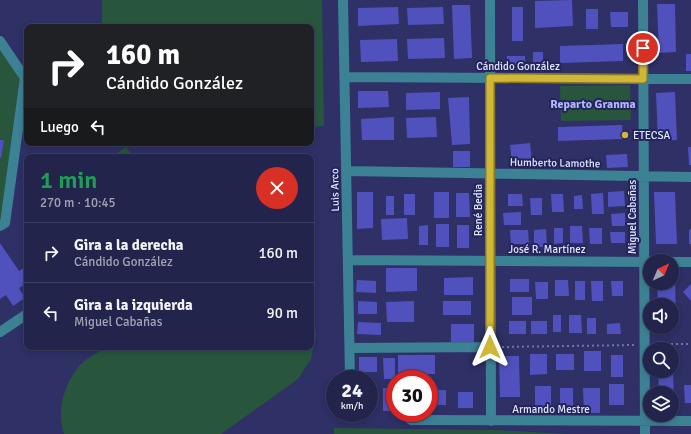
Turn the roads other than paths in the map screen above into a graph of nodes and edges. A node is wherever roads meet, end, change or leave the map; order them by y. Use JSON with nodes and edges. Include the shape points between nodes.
{"nodes":[{"id":1,"x":343,"y":0,"type":"edge"},
{"id":2,"x":490,"y":0,"type":"edge"},
{"id":3,"x":643,"y":0,"type":"edge"},
{"id":4,"x":0,"y":41,"type":"edge"},
{"id":5,"x":24,"y":77,"type":"edge"},
{"id":6,"x":345,"y":77,"type":"junction"},
{"id":7,"x":490,"y":78,"type":"junction"},
{"id":8,"x":643,"y":79,"type":"junction"},
{"id":9,"x":691,"y":79,"type":"edge"},
{"id":10,"x":24,"y":85,"type":"edge"},
{"id":11,"x":346,"y":171,"type":"junction"},
{"id":12,"x":490,"y":174,"type":"junction"},
{"id":13,"x":644,"y":176,"type":"junction"},
{"id":14,"x":691,"y":177,"type":"edge"},
{"id":15,"x":0,"y":226,"type":"edge"},
{"id":16,"x":647,"y":254,"type":"edge"},
{"id":17,"x":348,"y":260,"type":"junction"},
{"id":18,"x":490,"y":261,"type":"junction"},
{"id":19,"x":643,"y":262,"type":"edge"},
{"id":20,"x":679,"y":262,"type":"edge"},
{"id":21,"x":691,"y":262,"type":"edge"},
{"id":22,"x":646,"y":290,"type":"edge"},
{"id":23,"x":24,"y":316,"type":"edge"},
{"id":24,"x":0,"y":332,"type":"edge"},
{"id":25,"x":490,"y":347,"type":"junction"},
{"id":26,"x":350,"y":348,"type":"junction"},
{"id":27,"x":350,"y":370,"type":"edge"},
{"id":28,"x":645,"y":386,"type":"edge"},
{"id":29,"x":438,"y":420,"type":"edge"},
{"id":30,"x":491,"y":420,"type":"junction"},
{"id":31,"x":643,"y":421,"type":"edge"},
{"id":32,"x":679,"y":421,"type":"edge"},
{"id":33,"x":691,"y":421,"type":"edge"},
{"id":34,"x":645,"y":422,"type":"edge"},
{"id":35,"x":645,"y":434,"type":"edge"}],
"edges":[{"from":1,"to":6,"type":"street","name":"Luis Arco"},
{"from":2,"to":7,"type":"street","name":"René Bedia"},
{"from":3,"to":8,"type":"street","name":"Miguel Cabañas"},
{"from":4,"to":5,"type":"street"},
{"from":6,"to":7,"type":"street","name":"Cándido González"},
{"from":6,"to":11,"type":"street","name":"Luis Arco"},
{"from":7,"to":8,"type":"street","name":"Cándido González"},
{"from":7,"to":12,"type":"street","name":"René Bedia"},
{"from":8,"to":9,"type":"street","name":"Cándido González"},
{"from":8,"to":13,"type":"street","name":"Miguel Cabañas"},
{"from":10,"to":15,"type":"street","via":[[5,222]]},
{"from":11,"to":12,"type":"street","name":"Humberto Lamothe"},
{"from":11,"to":17,"type":"street","name":"Luis Arco"},
{"from":12,"to":13,"type":"street","name":"Humberto Lamothe"},
{"from":12,"to":18,"type":"street","name":"René Bedia"},
{"from":13,"to":14,"type":"street","name":"Humberto Lamothe"},
{"from":13,"to":16,"type":"street","name":"Miguel Cabañas"},
{"from":17,"to":18,"type":"street","name":"José R. Martínez"},
{"from":17,"to":26,"type":"street","name":"Luis Arco"},
{"from":18,"to":19,"type":"street","name":"José R. Martínez"},
{"from":18,"to":25,"type":"street","name":"René Bedia"},
{"from":20,"to":21,"type":"street"},
{"from":22,"to":28,"type":"street","name":"Miguel Cabañas"},
{"from":23,"to":24,"type":"street"},
{"from":25,"to":26,"type":"street"},
{"from":25,"to":30,"type":"street","name":"René Bedia"},
{"from":26,"to":27,"type":"street","name":"Luis Arco"},
{"from":29,"to":30,"type":"street","name":"Armando Mestre"},
{"from":30,"to":31,"type":"street","name":"Armando Mestre"},
{"from":32,"to":33,"type":"street","name":"Armando Mestre"},
{"from":34,"to":35,"type":"street","name":"Miguel Cabañas"}]}
